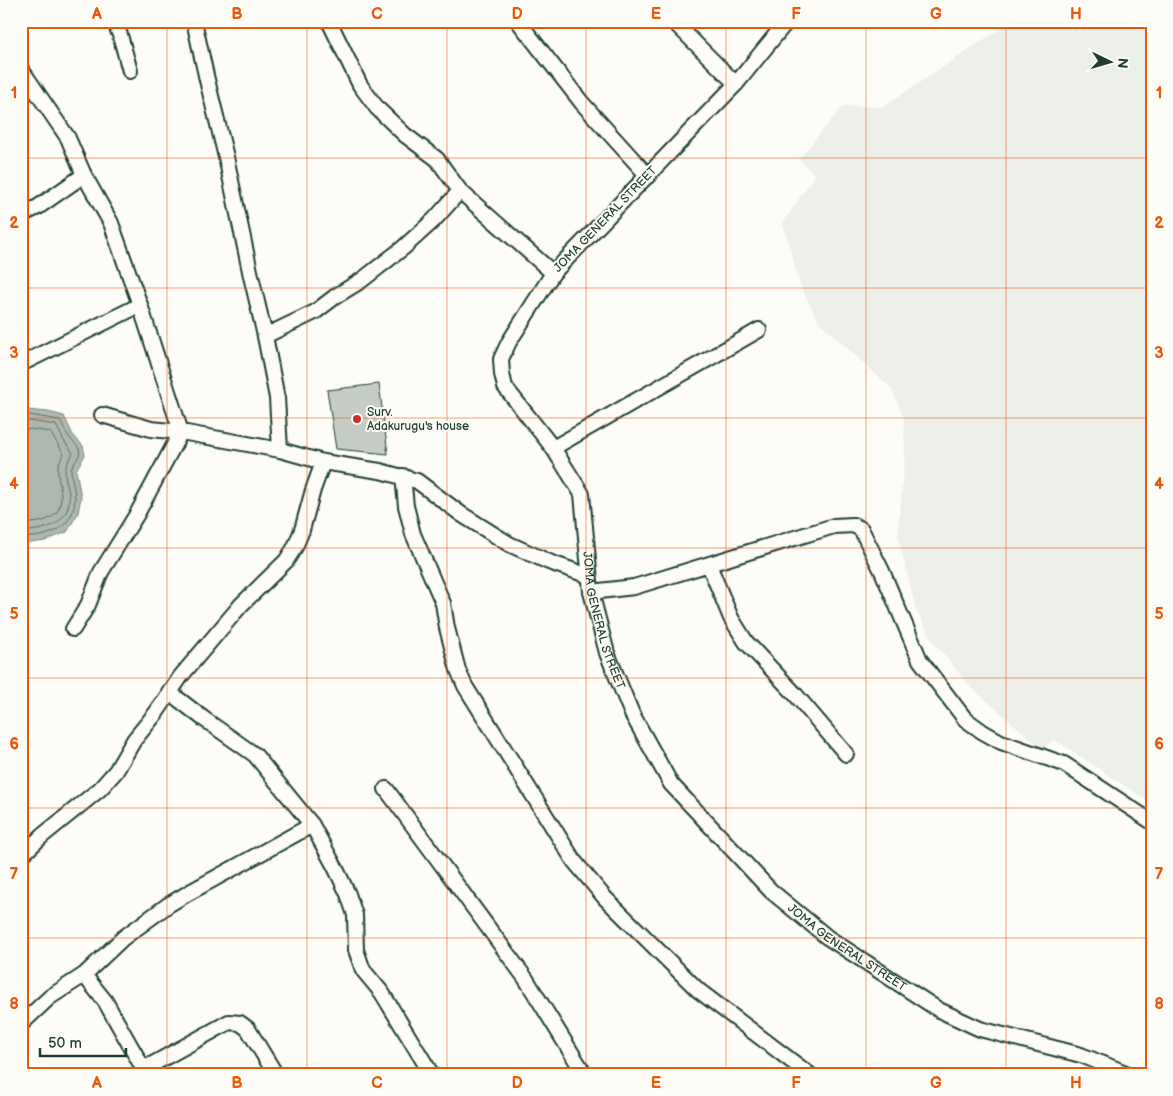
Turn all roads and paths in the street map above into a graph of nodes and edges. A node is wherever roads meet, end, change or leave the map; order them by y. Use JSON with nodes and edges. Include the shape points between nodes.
{"nodes":[{"id":1,"x":114,"y":21,"type":"edge"},
{"id":2,"x":194,"y":21,"type":"edge"},
{"id":3,"x":329,"y":21,"type":"edge"},
{"id":4,"x":518,"y":21,"type":"edge"},
{"id":5,"x":673,"y":21,"type":"edge"},
{"id":6,"x":787,"y":21,"type":"edge"},
{"id":7,"x":21,"y":69,"type":"edge"},
{"id":8,"x":130,"y":71,"type":"dead end"},
{"id":9,"x":736,"y":84,"type":"junction"},
{"id":10,"x":84,"y":175,"type":"junction"},
{"id":11,"x":648,"y":176,"type":"junction"},
{"id":12,"x":460,"y":191,"type":"junction"},
{"id":13,"x":21,"y":215,"type":"edge"},
{"id":14,"x":553,"y":273,"type":"junction"},
{"id":15,"x":140,"y":305,"type":"junction"},
{"id":16,"x":759,"y":330,"type":"dead end"},
{"id":17,"x":265,"y":336,"type":"junction"},
{"id":18,"x":21,"y":364,"type":"edge"},
{"id":19,"x":102,"y":415,"type":"dead end"},
{"id":20,"x":181,"y":432,"type":"junction"},
{"id":21,"x":553,"y":448,"type":"junction"},
{"id":22,"x":280,"y":450,"type":"junction"},
{"id":23,"x":323,"y":462,"type":"junction"},
{"id":24,"x":402,"y":476,"type":"junction"},
{"id":25,"x":709,"y":566,"type":"junction"},
{"id":26,"x":589,"y":576,"type":"junction"},
{"id":27,"x":591,"y":592,"type":"junction"},
{"id":28,"x":73,"y":629,"type":"dead end"},
{"id":29,"x":169,"y":692,"type":"junction"},
{"id":30,"x":846,"y":754,"type":"dead end"},
{"id":31,"x":386,"y":789,"type":"dead end"},
{"id":32,"x":1152,"y":822,"type":"edge"},
{"id":33,"x":312,"y":825,"type":"junction"},
{"id":34,"x":21,"y":856,"type":"edge"},
{"id":35,"x":84,"y":975,"type":"junction"},
{"id":36,"x":21,"y":1024,"type":"edge"},
{"id":37,"x":145,"y":1072,"type":"edge"},
{"id":38,"x":276,"y":1075,"type":"edge"},
{"id":39,"x":432,"y":1075,"type":"edge"},
{"id":40,"x":585,"y":1075,"type":"edge"},
{"id":41,"x":810,"y":1075,"type":"edge"},
{"id":42,"x":1131,"y":1075,"type":"edge"}],
"edges":[{"from":1,"to":8,"type":"street"},
{"from":2,"to":17,"type":"street"},
{"from":3,"to":12,"type":"street","via":[[360,85],[377,108],[437,159]]},
{"from":4,"to":11,"type":"street","via":[[582,104]]},
{"from":5,"to":9,"type":"street"},
{"from":6,"to":9,"type":"street","name":"JOMA GENERAL STREET"},
{"from":7,"to":10,"type":"street","via":[[68,138]]},
{"from":9,"to":11,"type":"street","name":"JOMA GENERAL STREET"},
{"from":10,"to":13,"type":"street"},
{"from":10,"to":15,"type":"street","via":[[111,223]]},
{"from":11,"to":14,"type":"street","name":"JOMA GENERAL STREET"},
{"from":12,"to":14,"type":"street"},
{"from":12,"to":17,"type":"street","via":[[434,220],[362,280],[315,312]]},
{"from":14,"to":21,"type":"street","name":"JOMA GENERAL STREET","via":[[501,359],[505,387]]},
{"from":15,"to":18,"type":"street"},
{"from":15,"to":20,"type":"street"},
{"from":16,"to":21,"type":"street"},
{"from":17,"to":22,"type":"street","via":[[277,398]]},
{"from":19,"to":20,"type":"street"},
{"from":20,"to":22,"type":"street"},
{"from":20,"to":28,"type":"street","via":[[101,572],[88,605]]},
{"from":21,"to":26,"type":"street","name":"JOMA GENERAL STREET","via":[[582,494]]},
{"from":22,"to":23,"type":"street"},
{"from":23,"to":24,"type":"street"},
{"from":23,"to":29,"type":"street","via":[[302,530],[286,561],[241,605]]},
{"from":24,"to":26,"type":"street","via":[[417,481],[509,544]]},
{"from":24,"to":41,"type":"street","via":[[413,534],[443,603],[454,656],[465,686],[574,861],[606,898],[698,990]]},
{"from":25,"to":27,"type":"street","via":[[634,587]]},
{"from":25,"to":30,"type":"street","via":[[731,618],[746,642]]},
{"from":25,"to":32,"type":"street","via":[[834,526],[853,525],[861,529],[920,660],[965,719],[1002,742],[1064,764]]},
{"from":26,"to":27,"type":"street","name":"JOMA GENERAL STREET"},
{"from":27,"to":42,"type":"street","name":"JOMA GENERAL STREET","via":[[607,653],[632,714],[671,784],[771,891],[827,937],[940,1010],[980,1029],[1081,1055]]},
{"from":29,"to":33,"type":"street","via":[[255,755]]},
{"from":29,"to":34,"type":"street","via":[[100,789]]},
{"from":31,"to":40,"type":"street","via":[[526,980]]},
{"from":33,"to":35,"type":"street","via":[[168,905],[123,938]]},
{"from":33,"to":39,"type":"street","via":[[348,894],[355,915],[356,950],[364,970],[382,992]]},
{"from":35,"to":36,"type":"street","via":[[50,997]]},
{"from":35,"to":37,"type":"street","via":[[104,1001]]},
{"from":37,"to":38,"type":"street","via":[[229,1022],[240,1023],[248,1029]]}]}
